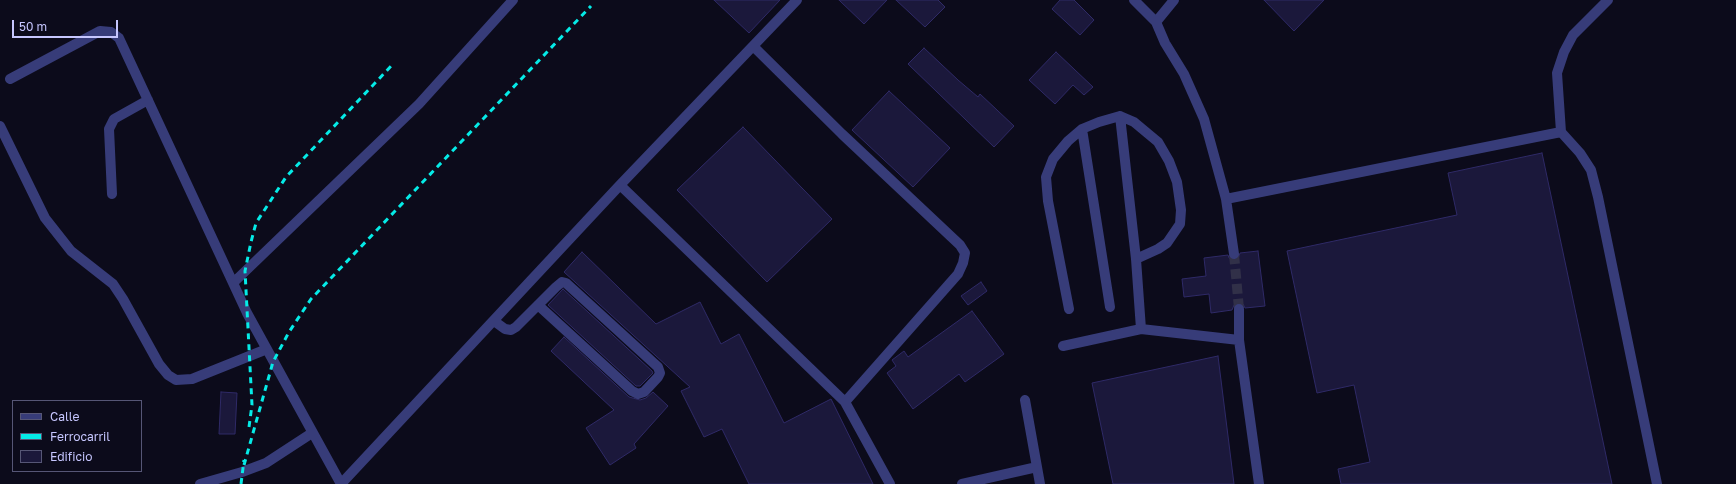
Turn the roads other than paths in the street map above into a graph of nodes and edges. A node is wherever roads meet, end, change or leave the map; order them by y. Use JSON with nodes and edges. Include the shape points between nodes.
{"nodes":[{"id":1,"x":513,"y":0,"type":"edge"},
{"id":2,"x":797,"y":0,"type":"edge"},
{"id":3,"x":1134,"y":0,"type":"edge"},
{"id":4,"x":1174,"y":0,"type":"edge"},
{"id":5,"x":1608,"y":0,"type":"edge"},
{"id":6,"x":1156,"y":22,"type":"junction"},
{"id":7,"x":753,"y":46,"type":"junction"},
{"id":8,"x":10,"y":79,"type":"dead end"},
{"id":9,"x":148,"y":100,"type":"junction"},
{"id":10,"x":1120,"y":116,"type":"junction"},
{"id":11,"x":0,"y":126,"type":"edge"},
{"id":12,"x":1082,"y":129,"type":"junction"},
{"id":13,"x":1561,"y":132,"type":"junction"},
{"id":14,"x":620,"y":185,"type":"junction"},
{"id":15,"x":112,"y":194,"type":"dead end"},
{"id":16,"x":1226,"y":200,"type":"junction"},
{"id":17,"x":1234,"y":254,"type":"tunnel mouth"},
{"id":18,"x":1136,"y":259,"type":"junction"},
{"id":19,"x":233,"y":283,"type":"junction"},
{"id":20,"x":538,"y":305,"type":"junction"},
{"id":21,"x":1110,"y":307,"type":"dead end"},
{"id":22,"x":1069,"y":309,"type":"dead end"},
{"id":23,"x":1239,"y":309,"type":"tunnel mouth"},
{"id":24,"x":494,"y":321,"type":"junction"},
{"id":25,"x":1142,"y":329,"type":"junction"},
{"id":26,"x":1239,"y":340,"type":"junction"},
{"id":27,"x":1063,"y":346,"type":"dead end"},
{"id":28,"x":267,"y":349,"type":"junction"},
{"id":29,"x":1025,"y":400,"type":"dead end"},
{"id":30,"x":845,"y":402,"type":"junction"},
{"id":31,"x":312,"y":433,"type":"junction"},
{"id":32,"x":1037,"y":467,"type":"junction"},
{"id":33,"x":200,"y":484,"type":"edge"},
{"id":34,"x":341,"y":484,"type":"edge"},
{"id":35,"x":890,"y":484,"type":"edge"},
{"id":36,"x":962,"y":484,"type":"edge"},
{"id":37,"x":1040,"y":484,"type":"edge"},
{"id":38,"x":1259,"y":484,"type":"edge"},
{"id":39,"x":1657,"y":484,"type":"edge"}],
"edges":[{"from":1,"to":19,"type":"lane","via":[[419,104]]},
{"from":2,"to":7,"type":"lane"},
{"from":3,"to":6,"type":"lane"},
{"from":4,"to":6,"type":"lane"},
{"from":5,"to":13,"type":"lane","via":[[1573,35],[1557,73]]},
{"from":6,"to":16,"type":"lane","via":[[1165,43],[1184,74],[1204,119]]},
{"from":7,"to":14,"type":"lane"},
{"from":7,"to":30,"type":"lane","via":[[960,245],[965,253],[958,274]]},
{"from":8,"to":9,"type":"lane","via":[[100,32],[111,32],[119,38]]},
{"from":9,"to":15,"type":"lane","via":[[114,119],[109,129]]},
{"from":9,"to":19,"type":"lane"},
{"from":10,"to":12,"type":"lane"},
{"from":10,"to":18,"type":"lane"},
{"from":10,"to":18,"type":"lane","via":[[1134,122],[1158,142],[1177,182],[1181,210],[1180,224],[1167,243]]},
{"from":11,"to":28,"type":"lane","via":[[45,218],[71,250],[113,284],[159,364],[168,375],[176,380],[192,379]]},
{"from":12,"to":21,"type":"lane"},
{"from":12,"to":22,"type":"lane","via":[[1052,159],[1046,177]]},
{"from":13,"to":16,"type":"lane"},
{"from":13,"to":39,"type":"lane","via":[[1591,170]]},
{"from":14,"to":24,"type":"lane"},
{"from":14,"to":30,"type":"lane"},
{"from":16,"to":17,"type":"lane"},
{"from":18,"to":25,"type":"lane"},
{"from":19,"to":28,"type":"lane"},
{"from":20,"to":20,"type":"lane","via":[[562,282],[566,283],[658,367],[658,377],[644,392],[638,394],[632,391]]},
{"from":20,"to":24,"type":"lane","via":[[511,330]]},
{"from":23,"to":26,"type":"lane"},
{"from":24,"to":34,"type":"lane"},
{"from":25,"to":26,"type":"lane"},
{"from":25,"to":27,"type":"lane"},
{"from":26,"to":38,"type":"lane"},
{"from":28,"to":31,"type":"lane"},
{"from":29,"to":32,"type":"lane"},
{"from":30,"to":35,"type":"lane"},
{"from":31,"to":33,"type":"lane","via":[[266,463]]},
{"from":31,"to":34,"type":"lane"},
{"from":32,"to":36,"type":"lane"},
{"from":32,"to":37,"type":"lane"}]}
